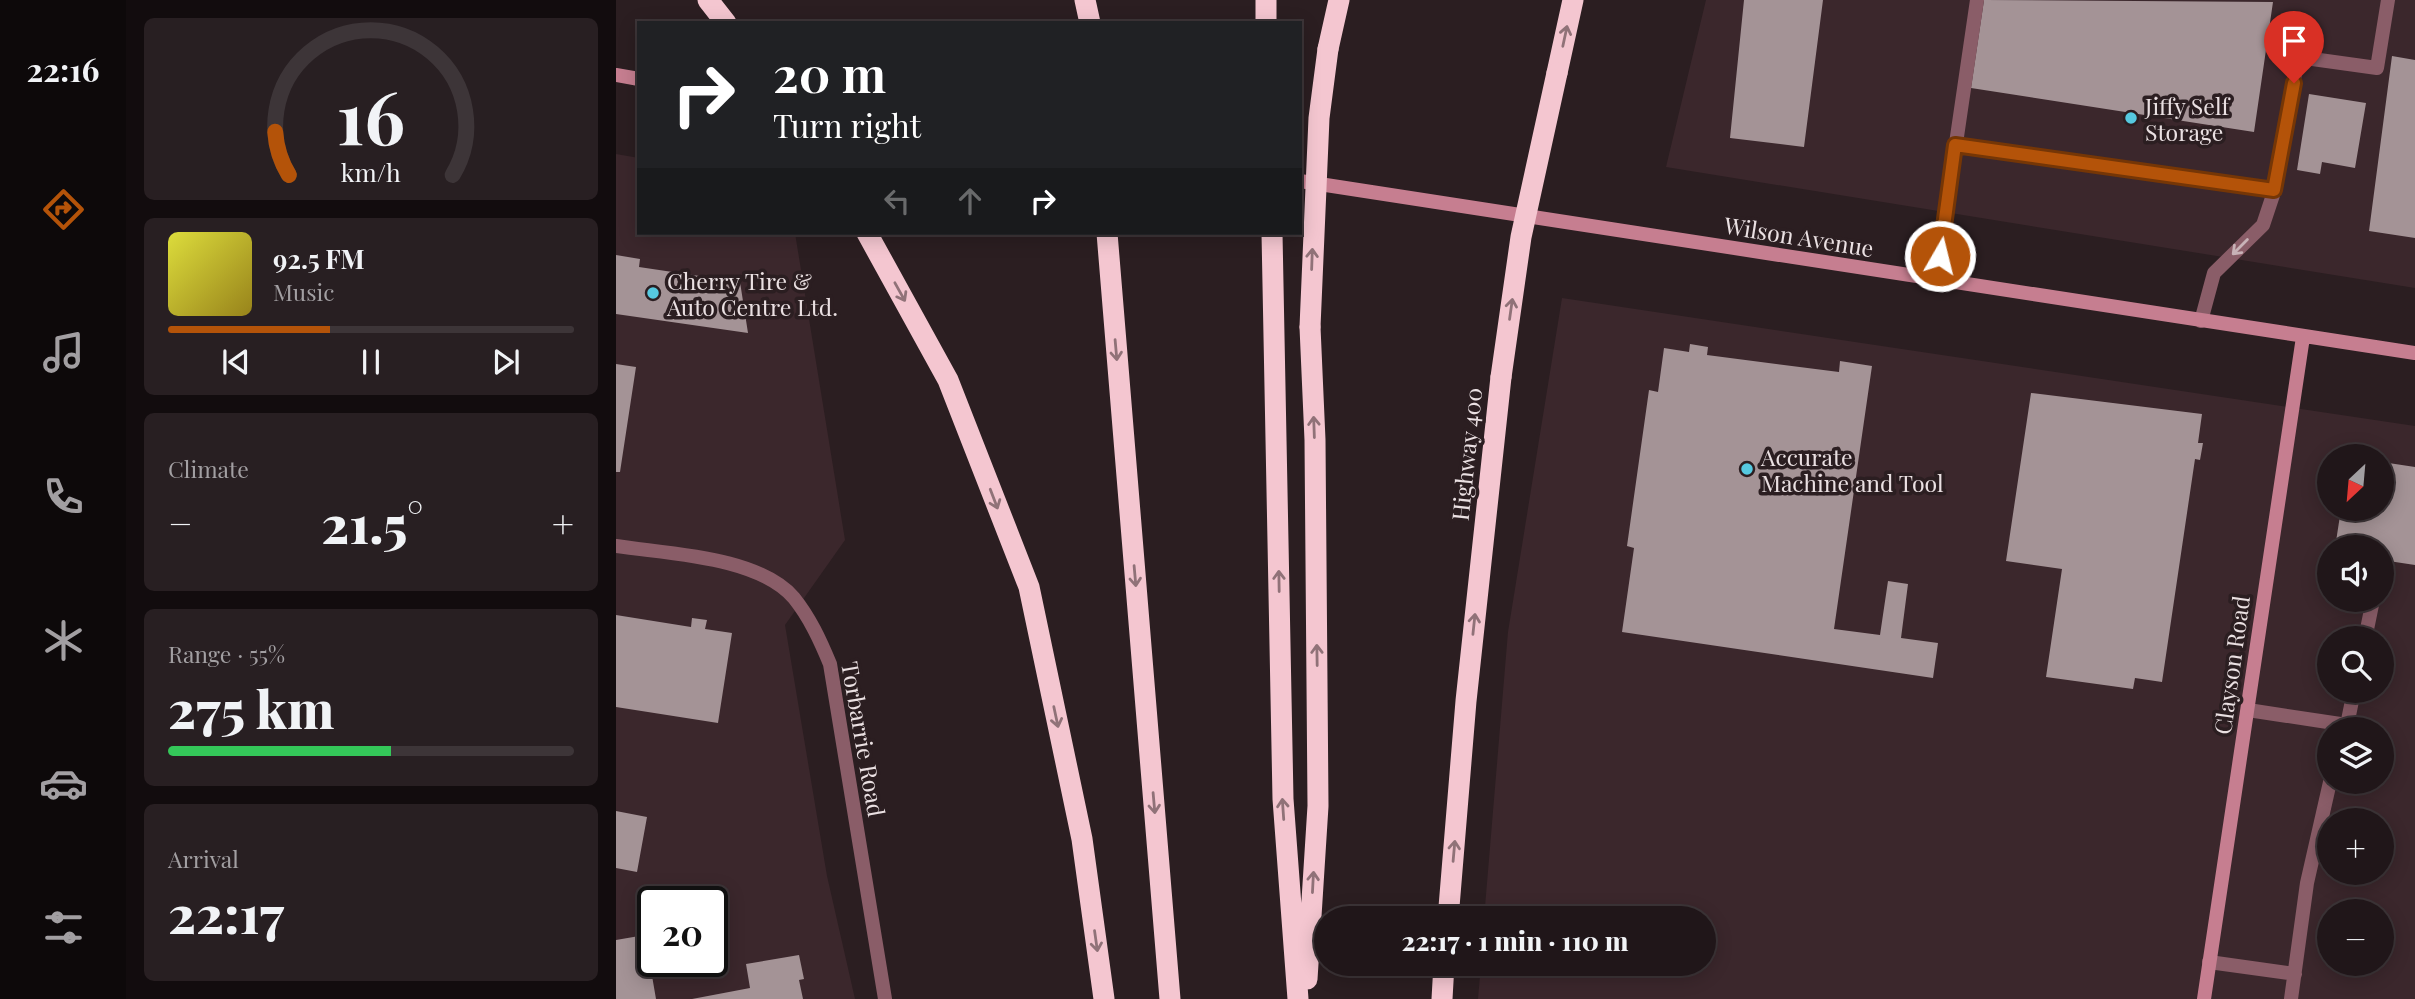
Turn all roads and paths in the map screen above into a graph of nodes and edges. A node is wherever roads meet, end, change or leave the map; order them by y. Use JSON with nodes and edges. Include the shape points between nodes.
{"nodes":[{"id":1,"x":708,"y":0,"type":"edge"},
{"id":2,"x":1085,"y":0,"type":"edge"},
{"id":3,"x":1091,"y":0,"type":"edge"},
{"id":4,"x":1265,"y":0,"type":"edge"},
{"id":5,"x":1339,"y":0,"type":"edge"},
{"id":6,"x":1573,"y":0,"type":"edge"},
{"id":7,"x":1977,"y":0,"type":"edge"},
{"id":8,"x":2388,"y":0,"type":"edge"},
{"id":9,"x":724,"y":21,"type":"edge"},
{"id":10,"x":1090,"y":21,"type":"edge"},
{"id":11,"x":1090,"y":21,"type":"edge"},
{"id":12,"x":1266,"y":21,"type":"edge"},
{"id":13,"x":616,"y":75,"type":"edge"},
{"id":14,"x":637,"y":79,"type":"edge"},
{"id":15,"x":1955,"y":145,"type":"junction"},
{"id":16,"x":1302,"y":181,"type":"edge"},
{"id":17,"x":2274,"y":190,"type":"junction"},
{"id":18,"x":868,"y":235,"type":"edge"},
{"id":19,"x":1107,"y":235,"type":"edge"},
{"id":20,"x":1272,"y":235,"type":"edge"},
{"id":21,"x":1936,"y":280,"type":"junction"},
{"id":22,"x":2201,"y":321,"type":"junction"},
{"id":23,"x":2303,"y":337,"type":"junction"},
{"id":24,"x":2415,"y":353,"type":"edge"},
{"id":25,"x":616,"y":546,"type":"edge"},
{"id":26,"x":2248,"y":710,"type":"junction"},
{"id":27,"x":2317,"y":722,"type":"edge"},
{"id":28,"x":2327,"y":794,"type":"edge"},
{"id":29,"x":1449,"y":906,"type":"edge"},
{"id":30,"x":2209,"y":962,"type":"junction"},
{"id":31,"x":2295,"y":974,"type":"junction"},
{"id":32,"x":1443,"y":976,"type":"edge"},
{"id":33,"x":885,"y":999,"type":"edge"},
{"id":34,"x":1104,"y":999,"type":"edge"},
{"id":35,"x":1170,"y":999,"type":"edge"},
{"id":36,"x":1298,"y":999,"type":"edge"},
{"id":37,"x":1306,"y":999,"type":"edge"},
{"id":38,"x":1441,"y":999,"type":"edge"},
{"id":39,"x":2204,"y":999,"type":"edge"},
{"id":40,"x":2291,"y":999,"type":"edge"}],
"edges":[{"from":1,"to":9,"type":"highway"},
{"from":2,"to":10,"type":"highway"},
{"from":3,"to":11,"type":"highway"},
{"from":4,"to":12,"type":"highway"},
{"from":37,"to":5,"type":"highway","one_way":true,"bridge":true,"via":[[1318,806],[1310,327],[1314,198],[1328,48]]},
{"from":29,"to":6,"type":"highway","name":"Highway 400","one_way":true,"bridge":true,"via":[[1501,377],[1521,237]]},
{"from":7,"to":15,"type":"street"},
{"from":8,"to":17,"type":"street","via":[[2377,68],[2298,57]]},
{"from":13,"to":14,"type":"main road"},
{"from":15,"to":17,"type":"street"},
{"from":15,"to":21,"type":"street"},
{"from":16,"to":21,"type":"main road","name":"Wilson Avenue"},
{"from":17,"to":22,"type":"street","one_way":true,"via":[[2263,225],[2214,273]]},
{"from":18,"to":34,"type":"highway","one_way":true,"via":[[948,380],[1029,587],[1082,839]]},
{"from":19,"to":35,"type":"highway","one_way":true},
{"from":36,"to":20,"type":"highway","one_way":true,"via":[[1283,799]]},
{"from":21,"to":22,"type":"main road","name":"Wilson Avenue"},
{"from":22,"to":23,"type":"main road","name":"Wilson Avenue"},
{"from":23,"to":24,"type":"main road","name":"Wilson Avenue"},
{"from":23,"to":26,"type":"main road","name":"Clayson Road"},
{"from":25,"to":33,"type":"street","name":"Torbarrie Road","via":[[730,564],[763,576],[792,596],[814,626],[830,663]]},
{"from":26,"to":27,"type":"street"},
{"from":26,"to":30,"type":"main road","name":"Clayson Road"},
{"from":28,"to":31,"type":"street","via":[[2307,883]]},
{"from":30,"to":31,"type":"street"},
{"from":30,"to":39,"type":"main road","name":"Clayson Road"},
{"from":31,"to":40,"type":"street"},
{"from":32,"to":38,"type":"highway"}]}
